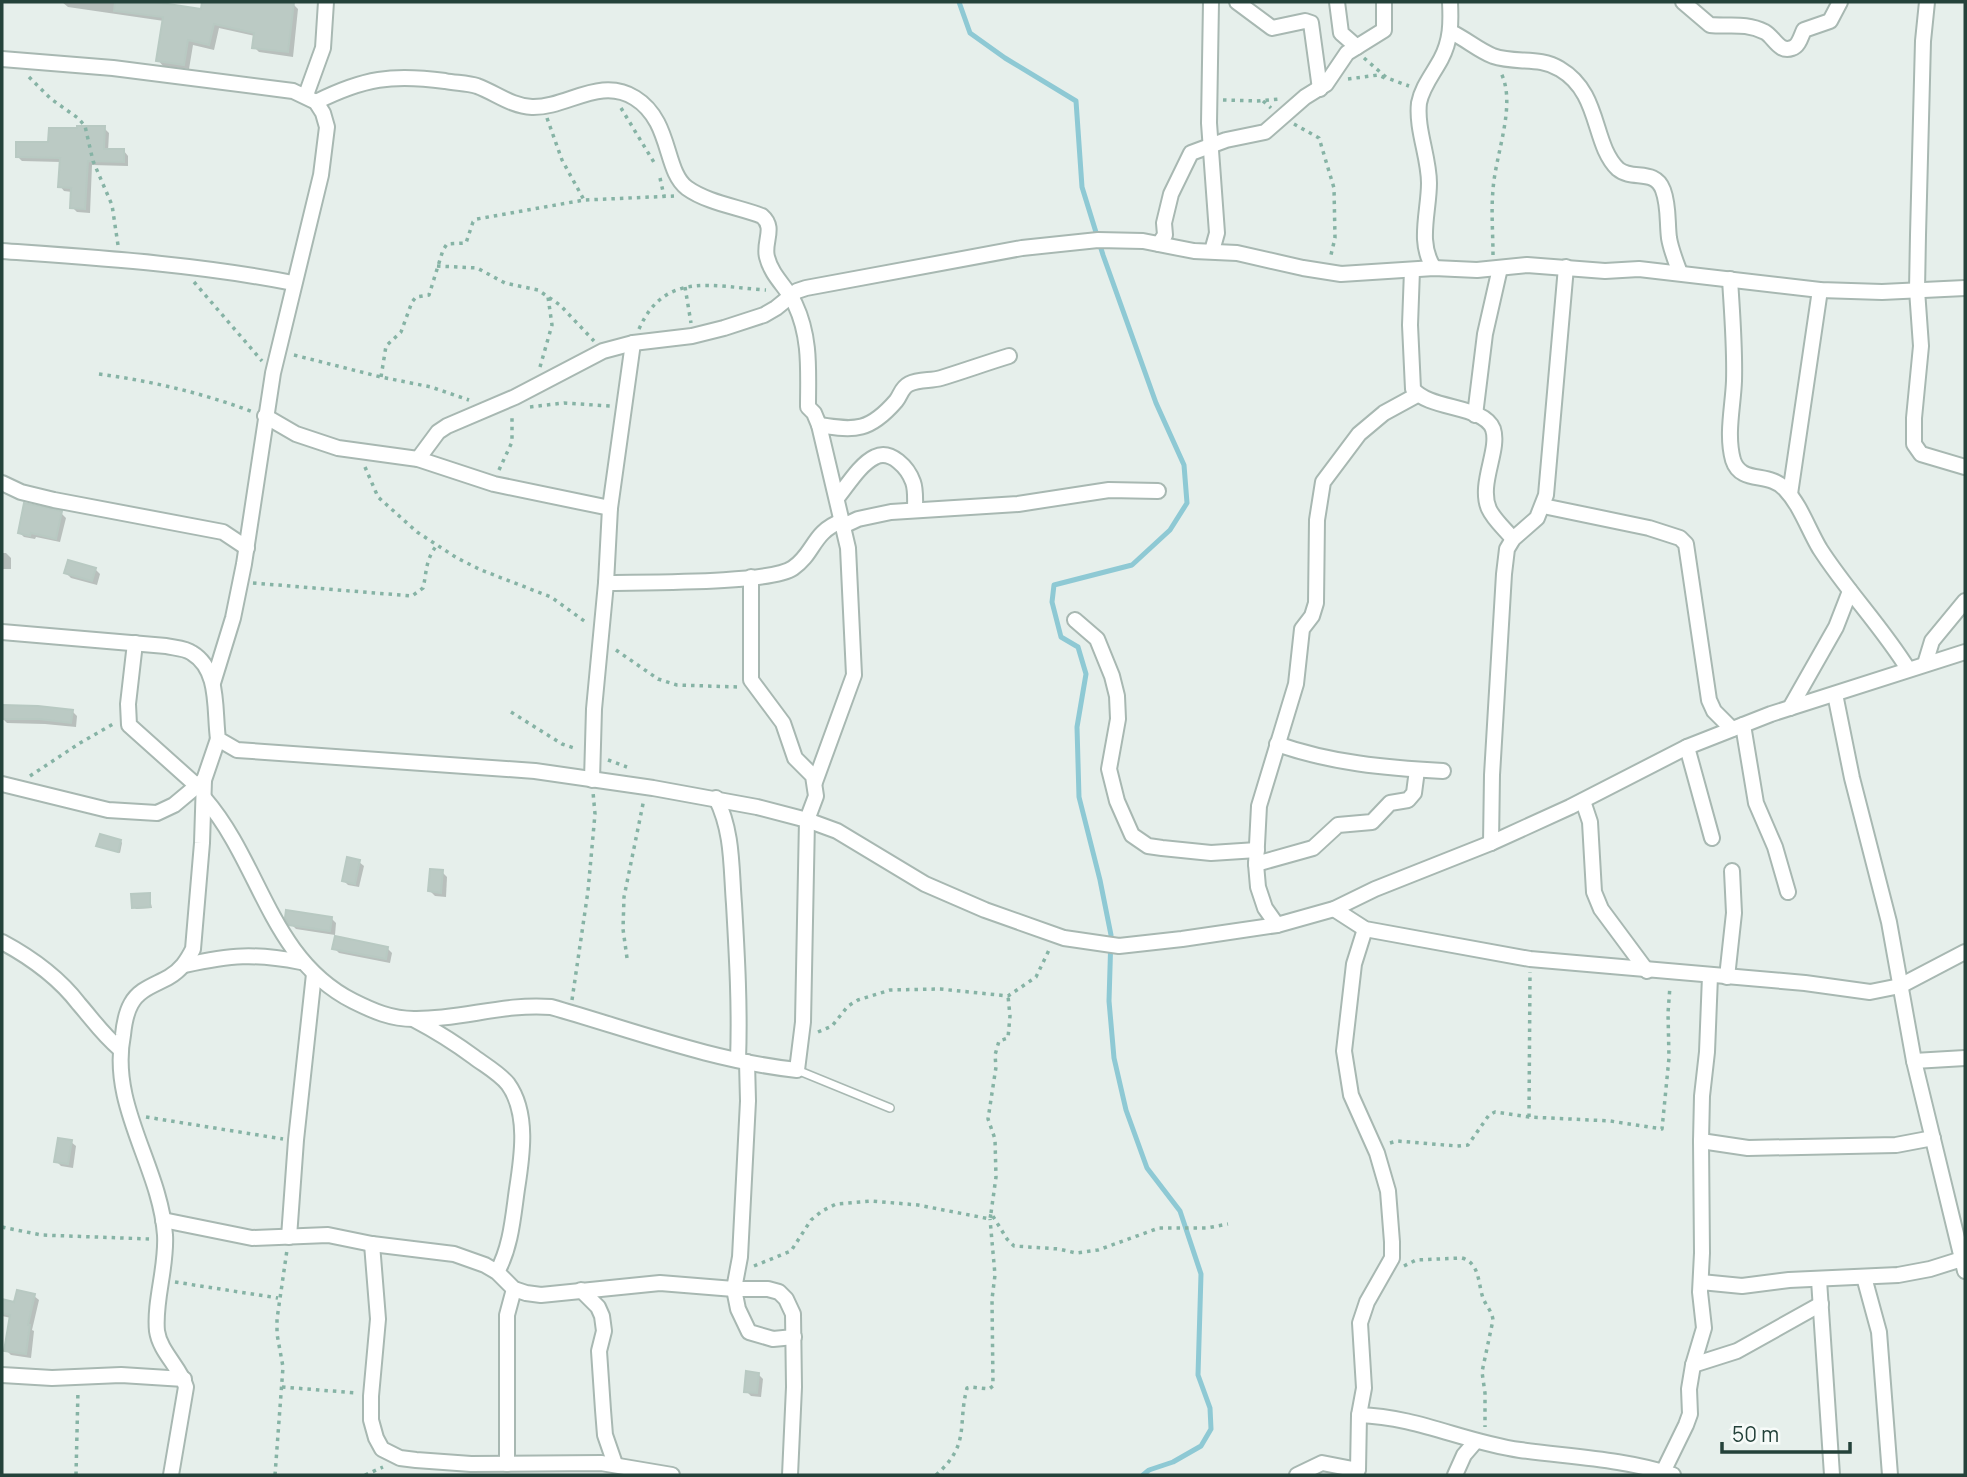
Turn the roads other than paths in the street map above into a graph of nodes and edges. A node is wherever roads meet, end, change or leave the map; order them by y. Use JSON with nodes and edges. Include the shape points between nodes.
{"nodes":[{"id":1,"x":326,"y":2,"type":"edge"},
{"id":2,"x":1211,"y":2,"type":"edge"},
{"id":3,"x":1237,"y":2,"type":"edge"},
{"id":4,"x":1337,"y":2,"type":"edge"},
{"id":5,"x":1384,"y":2,"type":"edge"},
{"id":6,"x":1450,"y":2,"type":"edge"},
{"id":7,"x":1683,"y":2,"type":"edge"},
{"id":8,"x":1840,"y":2,"type":"edge"},
{"id":9,"x":1927,"y":2,"type":"edge"},
{"id":10,"x":1451,"y":32,"type":"junction"},
{"id":11,"x":1357,"y":47,"type":"junction"},
{"id":12,"x":8,"y":59,"type":"edge"},
{"id":13,"x":1323,"y":86,"type":"junction"},
{"id":14,"x":311,"y":98,"type":"junction"},
{"id":15,"x":1210,"y":145,"type":"junction"},
{"id":16,"x":1159,"y":244,"type":"junction"},
{"id":17,"x":2,"y":251,"type":"edge"},
{"id":18,"x":1212,"y":251,"type":"junction"},
{"id":19,"x":1566,"y":267,"type":"junction"},
{"id":20,"x":1434,"y":268,"type":"junction"},
{"id":21,"x":1497,"y":269,"type":"junction"},
{"id":22,"x":1412,"y":270,"type":"junction"},
{"id":23,"x":1680,"y":273,"type":"junction"},
{"id":24,"x":1730,"y":279,"type":"junction"},
{"id":25,"x":293,"y":283,"type":"junction"},
{"id":26,"x":1965,"y":288,"type":"edge"},
{"id":27,"x":1820,"y":290,"type":"junction"},
{"id":28,"x":1917,"y":290,"type":"junction"},
{"id":29,"x":786,"y":291,"type":"junction"},
{"id":30,"x":633,"y":343,"type":"junction"},
{"id":31,"x":1009,"y":356,"type":"dead end"},
{"id":32,"x":1418,"y":395,"type":"junction"},
{"id":33,"x":1475,"y":415,"type":"junction"},
{"id":34,"x":265,"y":416,"type":"junction"},
{"id":35,"x":819,"y":425,"type":"junction"},
{"id":36,"x":418,"y":459,"type":"junction"},
{"id":37,"x":1965,"y":467,"type":"edge"},
{"id":38,"x":2,"y":483,"type":"edge"},
{"id":39,"x":1158,"y":491,"type":"dead end"},
{"id":40,"x":1790,"y":495,"type":"junction"},
{"id":41,"x":837,"y":498,"type":"junction"},
{"id":42,"x":1544,"y":506,"type":"junction"},
{"id":43,"x":610,"y":508,"type":"junction"},
{"id":44,"x":915,"y":510,"type":"junction"},
{"id":45,"x":843,"y":524,"type":"junction"},
{"id":46,"x":1513,"y":538,"type":"junction"},
{"id":47,"x":247,"y":548,"type":"junction"},
{"id":48,"x":751,"y":576,"type":"junction"},
{"id":49,"x":606,"y":583,"type":"junction"},
{"id":50,"x":1850,"y":591,"type":"junction"},
{"id":51,"x":1965,"y":601,"type":"edge"},
{"id":52,"x":1075,"y":620,"type":"dead end"},
{"id":53,"x":2,"y":632,"type":"edge"},
{"id":54,"x":135,"y":643,"type":"junction"},
{"id":55,"x":1965,"y":652,"type":"edge"},
{"id":56,"x":1925,"y":664,"type":"junction"},
{"id":57,"x":1908,"y":669,"type":"junction"},
{"id":58,"x":213,"y":683,"type":"junction"},
{"id":59,"x":1835,"y":694,"type":"junction"},
{"id":60,"x":1790,"y":708,"type":"junction"},
{"id":61,"x":1737,"y":727,"type":"junction"},
{"id":62,"x":218,"y":739,"type":"junction"},
{"id":63,"x":1277,"y":744,"type":"junction"},
{"id":64,"x":1687,"y":747,"type":"junction"},
{"id":65,"x":1417,"y":770,"type":"junction"},
{"id":66,"x":1443,"y":771,"type":"dead end"},
{"id":67,"x":592,"y":780,"type":"junction"},
{"id":68,"x":815,"y":782,"type":"junction"},
{"id":69,"x":200,"y":783,"type":"junction"},
{"id":70,"x":9,"y":785,"type":"edge"},
{"id":71,"x":716,"y":798,"type":"junction"},
{"id":72,"x":205,"y":799,"type":"junction"},
{"id":73,"x":1583,"y":801,"type":"junction"},
{"id":74,"x":807,"y":820,"type":"junction"},
{"id":75,"x":1712,"y":838,"type":"dead end"},
{"id":76,"x":1491,"y":843,"type":"junction"},
{"id":77,"x":1256,"y":857,"type":"junction"},
{"id":78,"x":1732,"y":871,"type":"dead end"},
{"id":79,"x":1788,"y":892,"type":"dead end"},
{"id":80,"x":1334,"y":909,"type":"junction"},
{"id":81,"x":1277,"y":925,"type":"junction"},
{"id":82,"x":1365,"y":929,"type":"junction"},
{"id":83,"x":2,"y":943,"type":"edge"},
{"id":84,"x":1965,"y":952,"type":"edge"},
{"id":85,"x":301,"y":961,"type":"junction"},
{"id":86,"x":185,"y":965,"type":"junction"},
{"id":87,"x":1647,"y":971,"type":"junction"},
{"id":88,"x":314,"y":974,"type":"junction"},
{"id":89,"x":1710,"y":976,"type":"junction"},
{"id":90,"x":1727,"y":977,"type":"junction"},
{"id":91,"x":1900,"y":986,"type":"junction"},
{"id":92,"x":414,"y":1019,"type":"junction"},
{"id":93,"x":120,"y":1049,"type":"junction"},
{"id":94,"x":1965,"y":1058,"type":"edge"},
{"id":95,"x":742,"y":1061,"type":"junction"},
{"id":96,"x":1914,"y":1061,"type":"junction"},
{"id":97,"x":797,"y":1070,"type":"junction"},
{"id":98,"x":890,"y":1108,"type":"dead end"},
{"id":99,"x":1933,"y":1139,"type":"junction"},
{"id":100,"x":1701,"y":1141,"type":"junction"},
{"id":101,"x":164,"y":1228,"type":"junction"},
{"id":102,"x":289,"y":1237,"type":"junction"},
{"id":103,"x":372,"y":1244,"type":"junction"},
{"id":104,"x":1965,"y":1262,"type":"edge"},
{"id":105,"x":497,"y":1272,"type":"junction"},
{"id":106,"x":1864,"y":1277,"type":"junction"},
{"id":107,"x":1819,"y":1280,"type":"junction"},
{"id":108,"x":736,"y":1282,"type":"junction"},
{"id":109,"x":1701,"y":1282,"type":"junction"},
{"id":110,"x":514,"y":1289,"type":"junction"},
{"id":111,"x":581,"y":1290,"type":"junction"},
{"id":112,"x":1821,"y":1304,"type":"junction"},
{"id":113,"x":794,"y":1337,"type":"junction"},
{"id":114,"x":1693,"y":1366,"type":"junction"},
{"id":115,"x":2,"y":1375,"type":"edge"},
{"id":116,"x":184,"y":1379,"type":"junction"},
{"id":117,"x":1359,"y":1415,"type":"junction"},
{"id":118,"x":1476,"y":1441,"type":"junction"},
{"id":119,"x":508,"y":1464,"type":"junction"},
{"id":120,"x":615,"y":1464,"type":"junction"},
{"id":121,"x":1668,"y":1473,"type":"edge"},
{"id":122,"x":172,"y":1475,"type":"edge"},
{"id":123,"x":672,"y":1475,"type":"edge"},
{"id":124,"x":790,"y":1475,"type":"edge"},
{"id":125,"x":1297,"y":1475,"type":"edge"},
{"id":126,"x":1455,"y":1475,"type":"edge"},
{"id":127,"x":1832,"y":1475,"type":"edge"},
{"id":128,"x":1890,"y":1475,"type":"edge"}],
"edges":[{"from":1,"to":14,"type":"street","via":[[323,48]]},
{"from":2,"to":15,"type":"street"},
{"from":3,"to":13,"type":"street","via":[[1272,28],[1311,23]]},
{"from":4,"to":11,"type":"street","via":[[1340,33]]},
{"from":5,"to":11,"type":"street","via":[[1384,30]]},
{"from":6,"to":10,"type":"street"},
{"from":7,"to":8,"type":"street","via":[[1710,25],[1753,28],[1790,49],[1804,30],[1830,21]]},
{"from":9,"to":28,"type":"street"},
{"from":10,"to":20,"type":"street","via":[[1419,105],[1429,182],[1425,247]]},
{"from":10,"to":23,"type":"street","via":[[1492,55],[1545,62],[1575,80],[1615,166],[1623,173],[1647,175],[1662,188],[1670,246]]},
{"from":11,"to":13,"type":"street","via":[[1343,57]]},
{"from":12,"to":14,"type":"street","via":[[261,86]]},
{"from":13,"to":15,"type":"street","via":[[1260,134]]},
{"from":14,"to":25,"type":"street","via":[[327,127],[321,175]]},
{"from":14,"to":29,"type":"street","via":[[397,76],[476,86],[520,106],[544,106],[594,91],[624,92],[647,107],[657,121],[686,187],[767,221],[766,255]]},
{"from":15,"to":16,"type":"street","via":[[1187,160],[1171,194],[1164,223],[1166,236]]},
{"from":15,"to":18,"type":"street","via":[[1217,233]]},
{"from":16,"to":18,"type":"street"},
{"from":16,"to":29,"type":"street","via":[[1098,240],[1022,248]]},
{"from":17,"to":25,"type":"street","via":[[242,273]]},
{"from":18,"to":22,"type":"street","via":[[1327,272]]},
{"from":19,"to":21,"type":"street"},
{"from":19,"to":23,"type":"street"},
{"from":19,"to":42,"type":"street"},
{"from":20,"to":21,"type":"street"},
{"from":20,"to":22,"type":"street"},
{"from":21,"to":33,"type":"street"},
{"from":22,"to":32,"type":"street","via":[[1411,382]]},
{"from":23,"to":24,"type":"street"},
{"from":24,"to":27,"type":"street"},
{"from":24,"to":40,"type":"street","via":[[1734,380],[1729,435],[1734,462],[1738,471],[1778,482]]},
{"from":25,"to":34,"type":"street"},
{"from":26,"to":28,"type":"street"},
{"from":27,"to":28,"type":"street"},
{"from":27,"to":40,"type":"street"},
{"from":28,"to":37,"type":"street","via":[[1921,346],[1914,444],[1921,454]]},
{"from":29,"to":30,"type":"street","via":[[764,315],[692,336]]},
{"from":29,"to":35,"type":"street","via":[[806,338],[808,407]]},
{"from":30,"to":36,"type":"street","via":[[603,351],[513,401],[447,426]]},
{"from":30,"to":43,"type":"street"},
{"from":31,"to":35,"type":"street","via":[[910,384],[866,427]]},
{"from":32,"to":33,"type":"street"},
{"from":32,"to":63,"type":"street","via":[[1366,428],[1323,482],[1317,520],[1316,603],[1302,629],[1296,684]]},
{"from":33,"to":46,"type":"street","via":[[1493,430],[1485,494],[1489,510]]},
{"from":34,"to":36,"type":"street","via":[[296,434],[338,448]]},
{"from":34,"to":47,"type":"street"},
{"from":35,"to":41,"type":"street"},
{"from":36,"to":43,"type":"street","via":[[494,484]]},
{"from":38,"to":47,"type":"street","via":[[54,500],[223,532]]},
{"from":39,"to":44,"type":"street","via":[[1109,490],[1018,504]]},
{"from":40,"to":50,"type":"street"},
{"from":41,"to":44,"type":"street","via":[[873,458],[885,456],[908,473]]},
{"from":41,"to":45,"type":"street"},
{"from":42,"to":46,"type":"street"},
{"from":42,"to":61,"type":"street","via":[[1671,533],[1686,544],[1709,701],[1714,711]]},
{"from":43,"to":49,"type":"street"},
{"from":44,"to":45,"type":"street"},
{"from":45,"to":48,"type":"street","via":[[819,534],[792,569]]},
{"from":45,"to":68,"type":"street","via":[[854,675]]},
{"from":46,"to":76,"type":"street","via":[[1504,574]]},
{"from":47,"to":58,"type":"street","via":[[233,618]]},
{"from":48,"to":49,"type":"street"},
{"from":48,"to":68,"type":"street","via":[[751,680],[783,723],[795,758]]},
{"from":49,"to":67,"type":"street"},
{"from":50,"to":57,"type":"street"},
{"from":50,"to":60,"type":"street","via":[[1836,627]]},
{"from":51,"to":56,"type":"street","via":[[1932,641]]},
{"from":52,"to":77,"type":"street","via":[[1097,639],[1112,676],[1118,719],[1109,769],[1132,835],[1148,846]]},
{"from":53,"to":54,"type":"street"},
{"from":54,"to":58,"type":"street","via":[[191,651],[207,665]]},
{"from":54,"to":69,"type":"street","via":[[129,725]]},
{"from":55,"to":56,"type":"street"},
{"from":56,"to":57,"type":"street"},
{"from":57,"to":59,"type":"street"},
{"from":58,"to":62,"type":"street"},
{"from":59,"to":60,"type":"street"},
{"from":59,"to":91,"type":"street"},
{"from":60,"to":61,"type":"street"},
{"from":61,"to":64,"type":"street"},
{"from":61,"to":79,"type":"street","via":[[1756,803]]},
{"from":62,"to":67,"type":"street","via":[[237,750],[260,753],[535,771]]},
{"from":62,"to":69,"type":"street"},
{"from":63,"to":65,"type":"street","via":[[1332,760]]},
{"from":63,"to":77,"type":"street","via":[[1259,806]]},
{"from":64,"to":73,"type":"street"},
{"from":64,"to":75,"type":"street"},
{"from":65,"to":66,"type":"street"},
{"from":65,"to":77,"type":"street","via":[[1414,793],[1408,800],[1390,803],[1372,822],[1338,825],[1313,848]]},
{"from":67,"to":71,"type":"street"},
{"from":68,"to":74,"type":"street","via":[[816,796]]},
{"from":69,"to":70,"type":"street","via":[[157,813],[108,810]]},
{"from":69,"to":72,"type":"street"},
{"from":71,"to":74,"type":"street"},
{"from":71,"to":95,"type":"street","via":[[731,845]]},
{"from":72,"to":85,"type":"street","via":[[233,837],[283,936]]},
{"from":72,"to":86,"type":"street","via":[[193,949]]},
{"from":73,"to":76,"type":"street"},
{"from":73,"to":87,"type":"street","via":[[1590,822],[1594,892],[1601,909]]},
{"from":74,"to":81,"type":"street","via":[[837,831],[955,899],[1055,936],[1119,946]]},
{"from":74,"to":97,"type":"street","via":[[803,1022]]},
{"from":76,"to":80,"type":"street"},
{"from":77,"to":81,"type":"street","via":[[1258,887]]},
{"from":78,"to":90,"type":"street","via":[[1734,913]]},
{"from":80,"to":81,"type":"street"},
{"from":80,"to":82,"type":"street"},
{"from":82,"to":87,"type":"street","via":[[1530,959]]},
{"from":82,"to":117,"type":"street","via":[[1354,964],[1344,1051],[1351,1096],[1377,1153],[1388,1191],[1392,1258],[1360,1323],[1364,1388]]},
{"from":83,"to":93,"type":"street","via":[[24,954],[62,986]]},
{"from":84,"to":91,"type":"street"},
{"from":85,"to":86,"type":"street","via":[[254,955]]},
{"from":85,"to":88,"type":"street"},
{"from":86,"to":93,"type":"street","via":[[139,993],[131,1004]]},
{"from":87,"to":89,"type":"street"},
{"from":88,"to":92,"type":"street","via":[[373,1012]]},
{"from":88,"to":102,"type":"street"},
{"from":89,"to":90,"type":"street"},
{"from":89,"to":100,"type":"street"},
{"from":90,"to":91,"type":"street","via":[[1870,992]]},
{"from":91,"to":96,"type":"street"},
{"from":92,"to":95,"type":"street","via":[[528,1005],[551,1007]]},
{"from":92,"to":105,"type":"street","via":[[499,1075],[515,1098],[521,1163],[506,1251]]},
{"from":93,"to":101,"type":"street","via":[[129,1115]]},
{"from":94,"to":96,"type":"street"},
{"from":95,"to":97,"type":"street"},
{"from":95,"to":108,"type":"street","via":[[747,1138]]},
{"from":96,"to":99,"type":"street"},
{"from":97,"to":98,"type":"lane"},
{"from":99,"to":100,"type":"street","via":[[1896,1145],[1748,1148]]},
{"from":99,"to":104,"type":"street"},
{"from":100,"to":109,"type":"street"},
{"from":101,"to":102,"type":"street","via":[[252,1238]]},
{"from":101,"to":116,"type":"street","via":[[158,1331],[162,1346]]},
{"from":102,"to":103,"type":"street","via":[[328,1235]]},
{"from":103,"to":105,"type":"street","via":[[454,1254]]},
{"from":103,"to":119,"type":"street","via":[[379,1319],[371,1420],[382,1449],[408,1459]]},
{"from":104,"to":106,"type":"street"},
{"from":105,"to":110,"type":"street"},
{"from":106,"to":107,"type":"street"},
{"from":106,"to":128,"type":"street","via":[[1879,1332]]},
{"from":107,"to":109,"type":"street","via":[[1741,1286]]},
{"from":107,"to":112,"type":"street"},
{"from":108,"to":111,"type":"street"},
{"from":108,"to":113,"type":"street","via":[[779,1292],[791,1305]]},
{"from":108,"to":113,"type":"street","via":[[737,1309],[749,1332],[773,1339]]},
{"from":109,"to":114,"type":"street","via":[[1703,1328]]},
{"from":110,"to":111,"type":"street","via":[[541,1294]]},
{"from":110,"to":119,"type":"street","via":[[507,1315]]},
{"from":111,"to":120,"type":"street","via":[[602,1316],[599,1351],[605,1435]]},
{"from":112,"to":114,"type":"street","via":[[1737,1351]]},
{"from":112,"to":127,"type":"street"},
{"from":113,"to":124,"type":"street"},
{"from":114,"to":121,"type":"street","via":[[1690,1414]]},
{"from":115,"to":116,"type":"street"},
{"from":116,"to":122,"type":"street"},
{"from":117,"to":118,"type":"street","via":[[1424,1424]]},
{"from":117,"to":125,"type":"street","via":[[1358,1469],[1322,1463]]},
{"from":118,"to":121,"type":"street"},
{"from":118,"to":126,"type":"street"},
{"from":119,"to":120,"type":"street"},
{"from":120,"to":123,"type":"street"}]}
